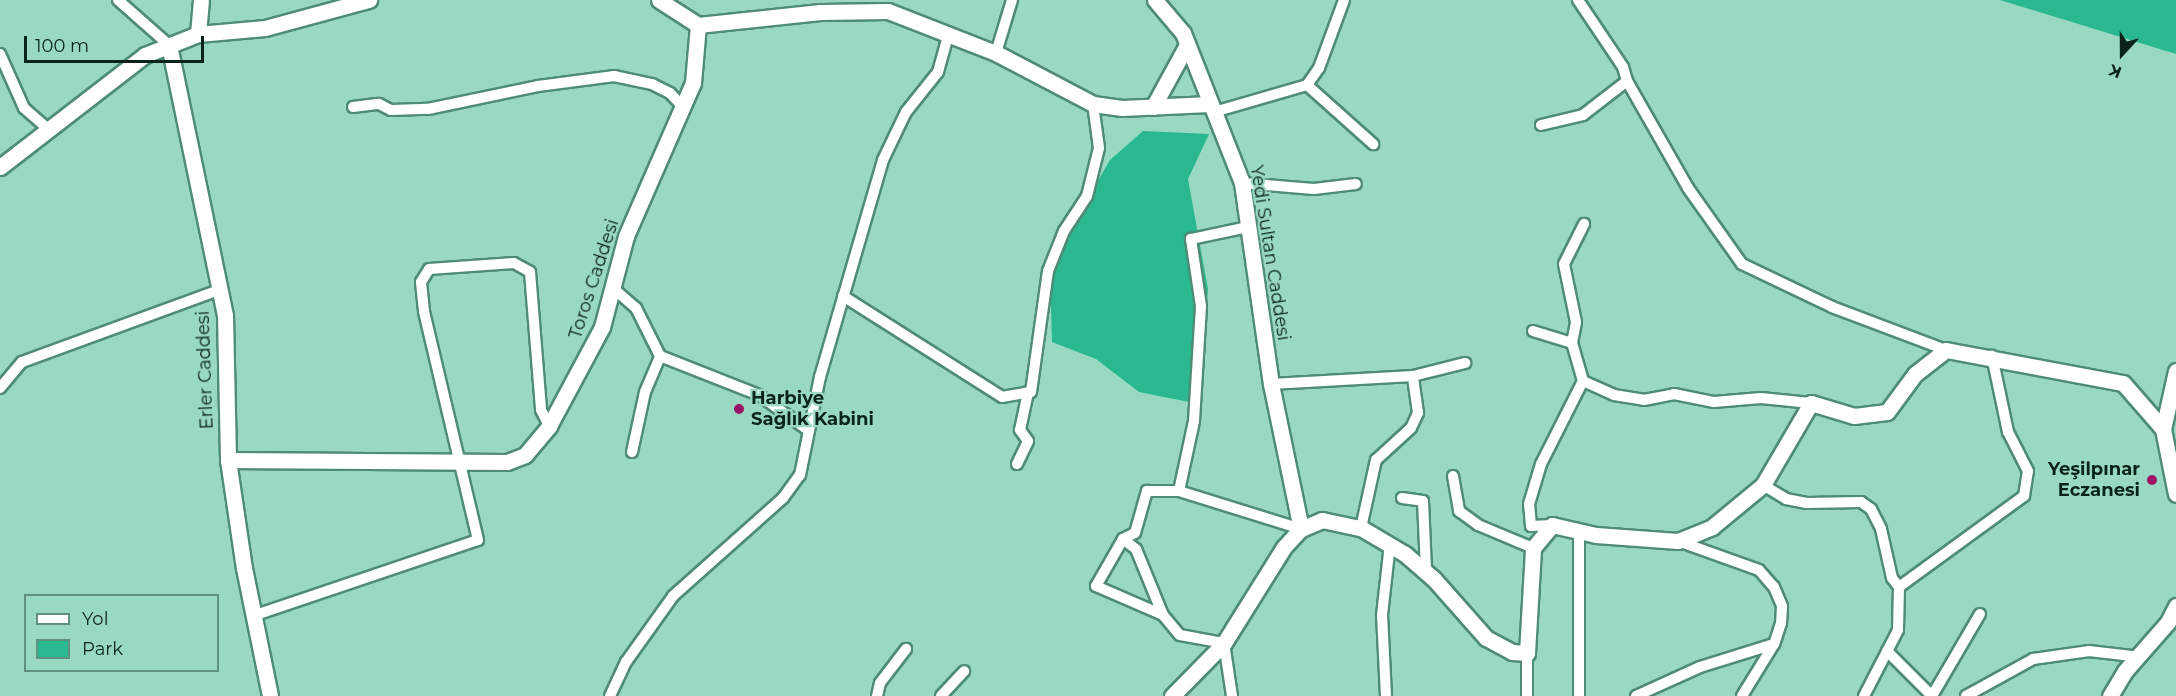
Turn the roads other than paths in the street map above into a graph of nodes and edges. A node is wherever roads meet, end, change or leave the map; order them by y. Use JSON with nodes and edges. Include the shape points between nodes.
{"nodes":[{"id":1,"x":118,"y":0,"type":"edge"},
{"id":2,"x":201,"y":0,"type":"edge"},
{"id":3,"x":369,"y":0,"type":"edge"},
{"id":4,"x":659,"y":0,"type":"edge"},
{"id":5,"x":1012,"y":0,"type":"edge"},
{"id":6,"x":1344,"y":0,"type":"edge"},
{"id":7,"x":1578,"y":0,"type":"edge"},
{"id":8,"x":1160,"y":1,"type":"edge"},
{"id":9,"x":820,"y":6,"type":"edge"},
{"id":10,"x":698,"y":25,"type":"junction"},
{"id":11,"x":949,"y":32,"type":"junction"},
{"id":12,"x":198,"y":34,"type":"junction"},
{"id":13,"x":168,"y":45,"type":"junction"},
{"id":14,"x":1187,"y":45,"type":"junction"},
{"id":15,"x":996,"y":53,"type":"junction"},
{"id":16,"x":0,"y":54,"type":"edge"},
{"id":17,"x":1627,"y":81,"type":"junction"},
{"id":18,"x":1307,"y":85,"type":"junction"},
{"id":19,"x":1093,"y":104,"type":"junction"},
{"id":20,"x":353,"y":107,"type":"dead end"},
{"id":21,"x":1153,"y":107,"type":"junction"},
{"id":22,"x":684,"y":108,"type":"junction"},
{"id":23,"x":1212,"y":108,"type":"junction"},
{"id":24,"x":1541,"y":125,"type":"dead end"},
{"id":25,"x":47,"y":128,"type":"junction"},
{"id":26,"x":1373,"y":144,"type":"dead end"},
{"id":27,"x":0,"y":167,"type":"edge"},
{"id":28,"x":1242,"y":183,"type":"junction"},
{"id":29,"x":1356,"y":184,"type":"dead end"},
{"id":30,"x":1584,"y":224,"type":"dead end"},
{"id":31,"x":1248,"y":227,"type":"junction"},
{"id":32,"x":614,"y":289,"type":"junction"},
{"id":33,"x":219,"y":290,"type":"junction"},
{"id":34,"x":843,"y":296,"type":"junction"},
{"id":35,"x":1533,"y":331,"type":"dead end"},
{"id":36,"x":1572,"y":343,"type":"junction"},
{"id":37,"x":1946,"y":350,"type":"junction"},
{"id":38,"x":660,"y":356,"type":"junction"},
{"id":39,"x":1992,"y":356,"type":"junction"},
{"id":40,"x":1465,"y":363,"type":"dead end"},
{"id":41,"x":2176,"y":371,"type":"edge"},
{"id":42,"x":1413,"y":376,"type":"junction"},
{"id":43,"x":1583,"y":381,"type":"junction"},
{"id":44,"x":1271,"y":384,"type":"junction"},
{"id":45,"x":0,"y":388,"type":"edge"},
{"id":46,"x":1028,"y":393,"type":"junction"},
{"id":47,"x":1811,"y":403,"type":"junction"},
{"id":48,"x":549,"y":426,"type":"junction"},
{"id":49,"x":2163,"y":429,"type":"junction"},
{"id":50,"x":808,"y":430,"type":"junction"},
{"id":51,"x":632,"y":452,"type":"dead end"},
{"id":52,"x":459,"y":459,"type":"junction"},
{"id":53,"x":228,"y":460,"type":"junction"},
{"id":54,"x":1017,"y":464,"type":"dead end"},
{"id":55,"x":1454,"y":476,"type":"dead end"},
{"id":56,"x":1763,"y":485,"type":"junction"},
{"id":57,"x":1179,"y":491,"type":"junction"},
{"id":58,"x":2176,"y":494,"type":"edge"},
{"id":59,"x":1402,"y":498,"type":"dead end"},
{"id":60,"x":1552,"y":525,"type":"junction"},
{"id":61,"x":1361,"y":528,"type":"junction"},
{"id":62,"x":1301,"y":529,"type":"junction"},
{"id":63,"x":1579,"y":532,"type":"junction"},
{"id":64,"x":1123,"y":539,"type":"junction"},
{"id":65,"x":1678,"y":542,"type":"junction"},
{"id":66,"x":1390,"y":544,"type":"junction"},
{"id":67,"x":1533,"y":548,"type":"junction"},
{"id":68,"x":1426,"y":570,"type":"junction"},
{"id":69,"x":1899,"y":587,"type":"junction"},
{"id":70,"x":2176,"y":606,"type":"edge"},
{"id":71,"x":1980,"y":614,"type":"dead end"},
{"id":72,"x":1163,"y":615,"type":"junction"},
{"id":73,"x":254,"y":616,"type":"junction"},
{"id":74,"x":1224,"y":644,"type":"junction"},
{"id":75,"x":1774,"y":644,"type":"junction"},
{"id":76,"x":906,"y":649,"type":"dead end"},
{"id":77,"x":1887,"y":651,"type":"junction"},
{"id":78,"x":1527,"y":653,"type":"junction"},
{"id":79,"x":2141,"y":657,"type":"junction"},
{"id":80,"x":964,"y":671,"type":"dead end"},
{"id":81,"x":270,"y":696,"type":"edge"},
{"id":82,"x":610,"y":696,"type":"edge"},
{"id":83,"x":877,"y":696,"type":"edge"},
{"id":84,"x":941,"y":696,"type":"edge"},
{"id":85,"x":1172,"y":696,"type":"edge"},
{"id":86,"x":1232,"y":696,"type":"edge"},
{"id":87,"x":1386,"y":696,"type":"edge"},
{"id":88,"x":1527,"y":696,"type":"edge"},
{"id":89,"x":1579,"y":696,"type":"edge"},
{"id":90,"x":1636,"y":696,"type":"edge"},
{"id":91,"x":1742,"y":696,"type":"edge"},
{"id":92,"x":1863,"y":696,"type":"edge"},
{"id":93,"x":1932,"y":696,"type":"edge"},
{"id":94,"x":1966,"y":696,"type":"edge"},
{"id":95,"x":2110,"y":696,"type":"edge"}],
"edges":[{"from":1,"to":13,"type":"street"},
{"from":2,"to":12,"type":"street"},
{"from":3,"to":12,"type":"street","via":[[265,28]]},
{"from":4,"to":10,"type":"street","via":[[681,18]]},
{"from":5,"to":15,"type":"street"},
{"from":6,"to":18,"type":"street","via":[[1319,68]]},
{"from":7,"to":17,"type":"street","via":[[1623,67]]},
{"from":8,"to":14,"type":"street","name":"Yedi Sultan Caddesi"},
{"from":9,"to":10,"type":"street"},
{"from":9,"to":11,"type":"street","via":[[888,11]]},
{"from":10,"to":22,"type":"street","name":"Toros Caddesi","via":[[697,70]]},
{"from":11,"to":15,"type":"street"},
{"from":11,"to":34,"type":"street","via":[[938,72],[906,112],[883,160]]},
{"from":12,"to":13,"type":"street"},
{"from":13,"to":25,"type":"street","via":[[129,65]]},
{"from":13,"to":33,"type":"street","name":"Erler Caddesi"},
{"from":14,"to":21,"type":"street"},
{"from":14,"to":23,"type":"street","name":"Yedi Sultan Caddesi"},
{"from":15,"to":19,"type":"street"},
{"from":16,"to":25,"type":"street","via":[[24,108]]},
{"from":17,"to":24,"type":"street","via":[[1583,115]]},
{"from":17,"to":37,"type":"street","via":[[1688,188],[1742,264],[1832,307]]},
{"from":18,"to":23,"type":"street"},
{"from":18,"to":26,"type":"street"},
{"from":19,"to":21,"type":"street"},
{"from":19,"to":46,"type":"street","via":[[1099,148],[1087,196],[1064,231],[1048,271]]},
{"from":20,"to":22,"type":"street","via":[[379,104],[391,110],[428,109],[538,86],[614,76],[652,84],[670,93]]},
{"from":21,"to":23,"type":"street"},
{"from":22,"to":32,"type":"street","name":"Toros Caddesi","via":[[626,236]]},
{"from":23,"to":28,"type":"street","name":"Yedi Sultan Caddesi"},
{"from":25,"to":27,"type":"street"},
{"from":28,"to":29,"type":"street","via":[[1314,189]]},
{"from":28,"to":31,"type":"street","name":"Yedi Sultan Caddesi"},
{"from":30,"to":36,"type":"street","via":[[1564,264],[1576,322]]},
{"from":31,"to":44,"type":"street","name":"Yedi Sultan Caddesi"},
{"from":31,"to":57,"type":"street","via":[[1191,238],[1201,306],[1194,421]]},
{"from":32,"to":38,"type":"street","via":[[636,308]]},
{"from":32,"to":48,"type":"street","name":"Toros Caddesi","via":[[593,349]]},
{"from":33,"to":45,"type":"street","via":[[22,362]]},
{"from":33,"to":53,"type":"street","name":"Erler Caddesi","via":[[226,329]]},
{"from":34,"to":46,"type":"street","via":[[1002,397]]},
{"from":34,"to":50,"type":"street"},
{"from":35,"to":36,"type":"street"},
{"from":36,"to":43,"type":"street"},
{"from":37,"to":39,"type":"street"},
{"from":37,"to":47,"type":"street","via":[[1915,374],[1887,412],[1854,416]]},
{"from":38,"to":50,"type":"street","via":[[759,394]]},
{"from":38,"to":51,"type":"street","via":[[645,392]]},
{"from":39,"to":49,"type":"street","via":[[2056,372],[2123,382]]},
{"from":39,"to":69,"type":"street","via":[[2008,432],[2028,471],[2024,496]]},
{"from":40,"to":42,"type":"street"},
{"from":41,"to":49,"type":"street"},
{"from":42,"to":44,"type":"street"},
{"from":42,"to":61,"type":"street","via":[[1418,413],[1411,428],[1376,460]]},
{"from":43,"to":47,"type":"street","via":[[1614,395],[1644,400],[1674,394],[1714,402],[1761,398]]},
{"from":43,"to":60,"type":"street","via":[[1541,464],[1529,504],[1531,525]]},
{"from":44,"to":62,"type":"street","name":"Yedi Sultan Caddesi"},
{"from":46,"to":54,"type":"street","via":[[1020,430],[1028,441]]},
{"from":47,"to":56,"type":"street"},
{"from":48,"to":52,"type":"street","name":"Toros Caddesi","via":[[533,448],[516,459]]},
{"from":48,"to":52,"type":"street","via":[[541,410],[530,273],[514,262],[429,269],[421,282],[423,311]]},
{"from":49,"to":58,"type":"street"},
{"from":50,"to":82,"type":"street","via":[[800,475],[783,498],[673,596],[626,662]]},
{"from":52,"to":53,"type":"street","name":"Toros Caddesi"},
{"from":52,"to":73,"type":"street","via":[[477,527],[475,544]]},
{"from":53,"to":73,"type":"street","name":"Erler Caddesi"},
{"from":55,"to":67,"type":"street","via":[[1459,511],[1478,525]]},
{"from":56,"to":65,"type":"street","via":[[1712,527]]},
{"from":56,"to":69,"type":"street","via":[[1786,499],[1807,503],[1861,502],[1871,509],[1881,530],[1892,579]]},
{"from":57,"to":62,"type":"street"},
{"from":57,"to":64,"type":"street","via":[[1147,491],[1135,533]]},
{"from":59,"to":68,"type":"street","via":[[1423,501]]},
{"from":60,"to":63,"type":"street"},
{"from":60,"to":67,"type":"street"},
{"from":61,"to":62,"type":"street","via":[[1322,520]]},
{"from":61,"to":66,"type":"street"},
{"from":62,"to":74,"type":"street","via":[[1268,571]]},
{"from":63,"to":65,"type":"street"},
{"from":63,"to":89,"type":"street"},
{"from":64,"to":72,"type":"street","via":[[1136,549]]},
{"from":64,"to":72,"type":"street","via":[[1096,586]]},
{"from":65,"to":75,"type":"street","via":[[1759,570],[1774,587],[1782,606]]},
{"from":66,"to":68,"type":"street"},
{"from":66,"to":87,"type":"street","via":[[1382,615]]},
{"from":67,"to":78,"type":"street"},
{"from":68,"to":78,"type":"street","via":[[1486,638],[1507,650]]},
{"from":69,"to":77,"type":"street","via":[[1898,630]]},
{"from":70,"to":79,"type":"street"},
{"from":71,"to":93,"type":"street"},
{"from":72,"to":74,"type":"street","via":[[1180,635]]},
{"from":73,"to":81,"type":"street","name":"Erler Caddesi"},
{"from":74,"to":85,"type":"street"},
{"from":74,"to":86,"type":"street"},
{"from":75,"to":90,"type":"street","via":[[1700,667]]},
{"from":75,"to":91,"type":"street"},
{"from":76,"to":83,"type":"street","via":[[880,683]]},
{"from":77,"to":92,"type":"street"},
{"from":77,"to":93,"type":"street"},
{"from":78,"to":88,"type":"street"},
{"from":79,"to":94,"type":"street","via":[[2089,651],[2033,659]]},
{"from":79,"to":95,"type":"street","via":[[2125,671]]},
{"from":80,"to":84,"type":"street"}]}
